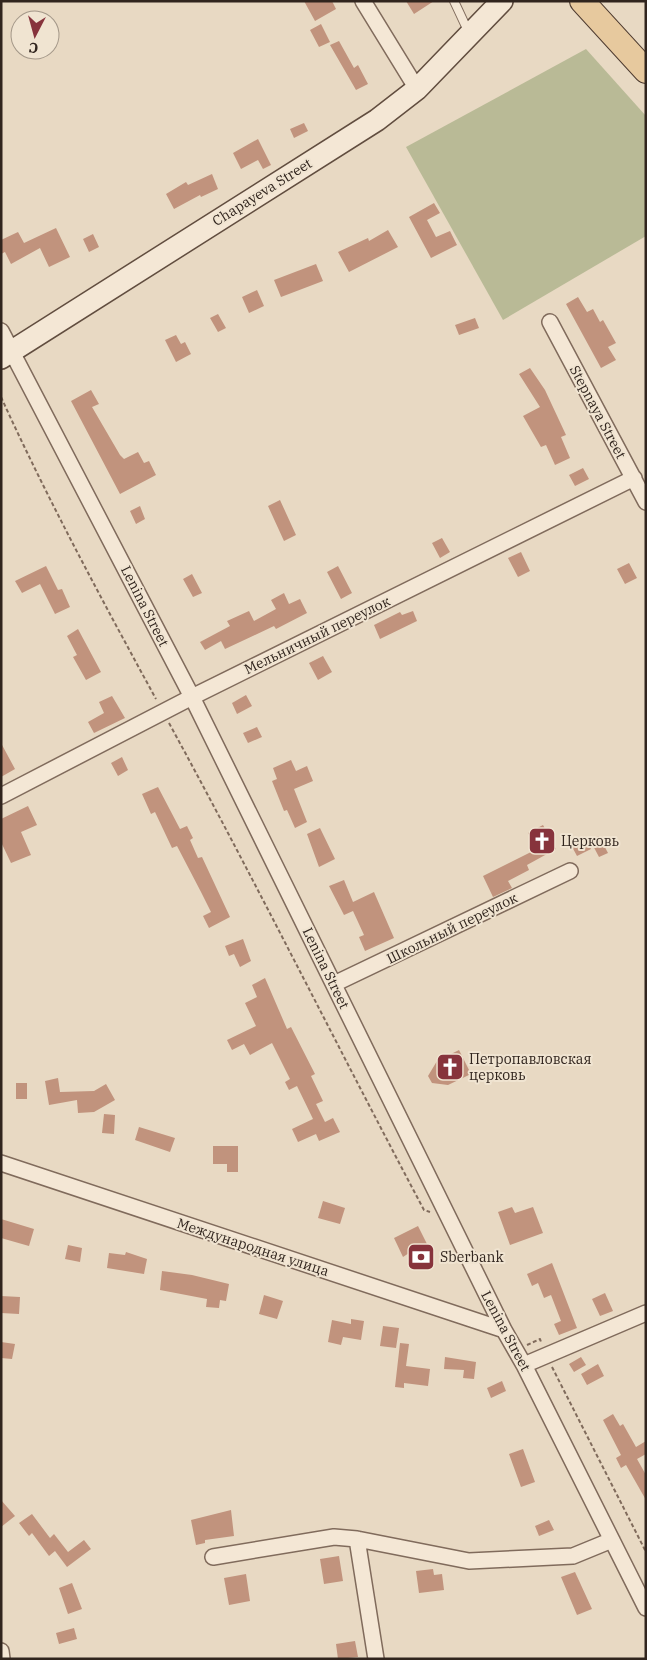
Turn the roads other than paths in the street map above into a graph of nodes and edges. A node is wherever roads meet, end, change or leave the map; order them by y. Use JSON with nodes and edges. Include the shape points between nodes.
{"nodes":[{"id":1,"x":363,"y":1,"type":"edge"},
{"id":2,"x":454,"y":1,"type":"edge"},
{"id":3,"x":502,"y":1,"type":"edge"},
{"id":4,"x":582,"y":1,"type":"edge"},
{"id":5,"x":469,"y":34,"type":"junction"},
{"id":6,"x":646,"y":70,"type":"edge"},
{"id":7,"x":417,"y":89,"type":"junction"},
{"id":8,"x":550,"y":322,"type":"dead end"},
{"id":9,"x":1,"y":331,"type":"edge"},
{"id":10,"x":7,"y":354,"type":"edge"},
{"id":11,"x":634,"y":478,"type":"junction"},
{"id":12,"x":646,"y":502,"type":"edge"},
{"id":13,"x":192,"y":697,"type":"junction"},
{"id":14,"x":1,"y":796,"type":"edge"},
{"id":15,"x":570,"y":871,"type":"dead end"},
{"id":16,"x":334,"y":984,"type":"junction"},
{"id":17,"x":1,"y":1163,"type":"edge"},
{"id":18,"x":646,"y":1313,"type":"edge"},
{"id":19,"x":504,"y":1330,"type":"junction"},
{"id":20,"x":524,"y":1364,"type":"junction"},
{"id":21,"x":357,"y":1538,"type":"junction"},
{"id":22,"x":612,"y":1540,"type":"junction"},
{"id":23,"x":213,"y":1558,"type":"dead end"},
{"id":24,"x":646,"y":1608,"type":"edge"},
{"id":25,"x":1,"y":1651,"type":"edge"},
{"id":26,"x":2,"y":1659,"type":"edge"},
{"id":27,"x":376,"y":1659,"type":"edge"}],
"edges":[{"from":1,"to":7,"type":"street"},
{"from":2,"to":5,"type":"lane"},
{"from":3,"to":5,"type":"main road","name":"Chapayeva Street"},
{"from":4,"to":6,"type":"main road"},
{"from":5,"to":7,"type":"main road","name":"Chapayeva Street"},
{"from":7,"to":10,"type":"main road","name":"Chapayeva Street","via":[[377,120]]},
{"from":8,"to":11,"type":"street","name":"Stepnaya Street"},
{"from":9,"to":10,"type":"street","name":"Lenina Street"},
{"from":10,"to":13,"type":"street","name":"Lenina Street"},
{"from":11,"to":12,"type":"street","name":"Stepnaya Street"},
{"from":11,"to":13,"type":"street","name":"Мельничный переулок"},
{"from":13,"to":14,"type":"street","name":"Мельничный переулок"},
{"from":13,"to":16,"type":"street","name":"Lenina Street"},
{"from":15,"to":16,"type":"street","name":"Школьный переулок"},
{"from":16,"to":19,"type":"street","name":"Lenina Street"},
{"from":17,"to":19,"type":"street","name":"Международная улица"},
{"from":18,"to":20,"type":"street"},
{"from":19,"to":20,"type":"street","name":"Lenina Street"},
{"from":20,"to":22,"type":"street","name":"Lenina Street"},
{"from":21,"to":22,"type":"street","via":[[469,1561],[573,1556]]},
{"from":21,"to":23,"type":"street","via":[[334,1538]]},
{"from":21,"to":27,"type":"street"},
{"from":22,"to":24,"type":"street","name":"Lenina Street"},
{"from":25,"to":26,"type":"street"}]}
